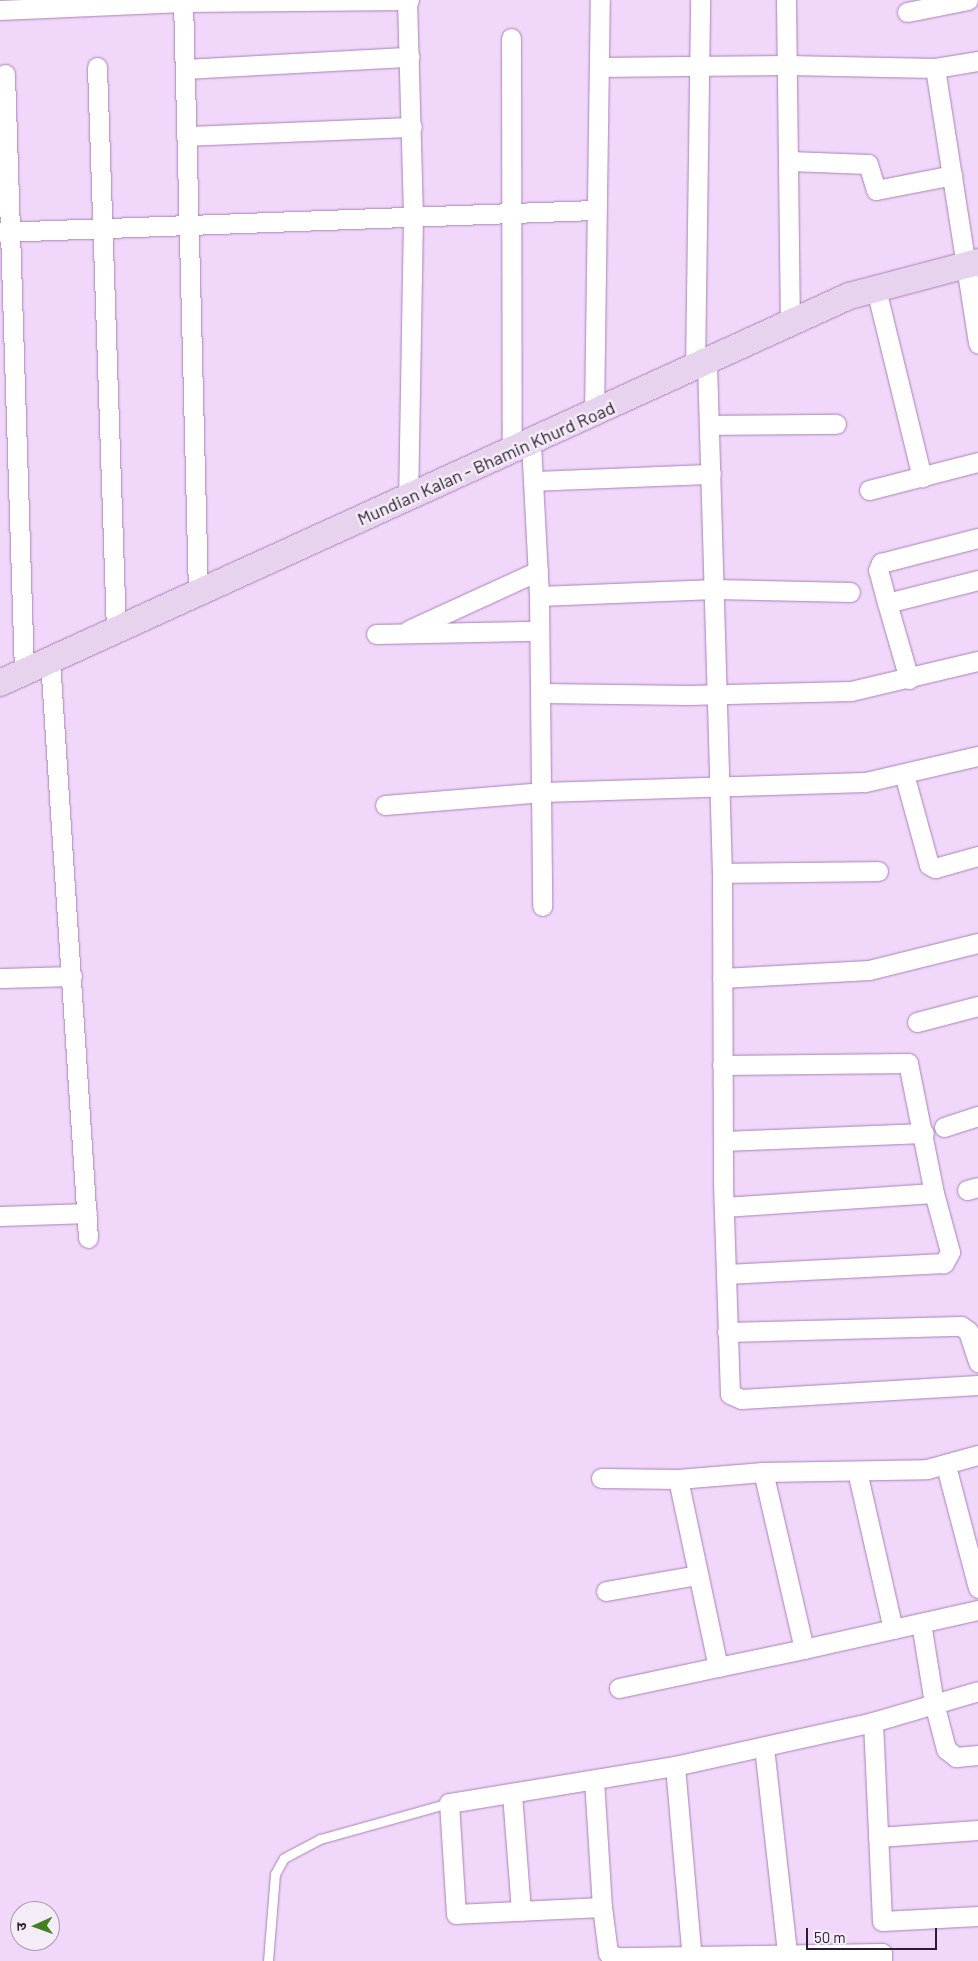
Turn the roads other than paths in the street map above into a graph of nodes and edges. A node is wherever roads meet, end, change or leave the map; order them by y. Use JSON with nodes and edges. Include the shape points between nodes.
{"nodes":[{"id":1,"x":408,"y":0,"type":"edge"},
{"id":2,"x":600,"y":0,"type":"edge"},
{"id":3,"x":700,"y":0,"type":"edge"},
{"id":4,"x":786,"y":0,"type":"edge"},
{"id":5,"x":968,"y":0,"type":"edge"},
{"id":6,"x":183,"y":1,"type":"edge"},
{"id":7,"x":934,"y":3,"type":"edge"},
{"id":8,"x":0,"y":10,"type":"edge"},
{"id":9,"x":907,"y":12,"type":"dead end"},
{"id":10,"x":511,"y":38,"type":"dead end"},
{"id":11,"x":410,"y":57,"type":"junction"},
{"id":12,"x":978,"y":61,"type":"edge"},
{"id":13,"x":787,"y":64,"type":"junction"},
{"id":14,"x":97,"y":67,"type":"dead end"},
{"id":15,"x":599,"y":67,"type":"junction"},
{"id":16,"x":700,"y":68,"type":"junction"},
{"id":17,"x":935,"y":68,"type":"junction"},
{"id":18,"x":185,"y":69,"type":"junction"},
{"id":19,"x":5,"y":74,"type":"dead end"},
{"id":20,"x":412,"y":127,"type":"junction"},
{"id":21,"x":187,"y":136,"type":"junction"},
{"id":22,"x":789,"y":162,"type":"junction"},
{"id":23,"x":953,"y":175,"type":"junction"},
{"id":24,"x":595,"y":210,"type":"junction"},
{"id":25,"x":510,"y":213,"type":"junction"},
{"id":26,"x":414,"y":217,"type":"junction"},
{"id":27,"x":189,"y":225,"type":"junction"},
{"id":28,"x":104,"y":228,"type":"junction"},
{"id":29,"x":6,"y":232,"type":"edge"},
{"id":30,"x":971,"y":264,"type":"edge"},
{"id":31,"x":876,"y":289,"type":"junction"},
{"id":32,"x":790,"y":325,"type":"junction"},
{"id":33,"x":978,"y":344,"type":"edge"},
{"id":34,"x":701,"y":366,"type":"junction"},
{"id":35,"x":594,"y":415,"type":"junction"},
{"id":36,"x":836,"y":424,"type":"dead end"},
{"id":37,"x":710,"y":425,"type":"junction"},
{"id":38,"x":522,"y":447,"type":"junction"},
{"id":39,"x":978,"y":462,"type":"edge"},
{"id":40,"x":711,"y":474,"type":"junction"},
{"id":41,"x":922,"y":477,"type":"junction"},
{"id":42,"x":533,"y":481,"type":"junction"},
{"id":43,"x":868,"y":490,"type":"dead end"},
{"id":44,"x":408,"y":499,"type":"junction"},
{"id":45,"x":978,"y":538,"type":"edge"},
{"id":46,"x":538,"y":571,"type":"junction"},
{"id":47,"x":978,"y":580,"type":"edge"},
{"id":48,"x":715,"y":589,"type":"junction"},
{"id":49,"x":850,"y":592,"type":"dead end"},
{"id":50,"x":198,"y":594,"type":"junction"},
{"id":51,"x":539,"y":596,"type":"junction"},
{"id":52,"x":887,"y":603,"type":"junction"},
{"id":53,"x":116,"y":631,"type":"junction"},
{"id":54,"x":539,"y":631,"type":"junction"},
{"id":55,"x":376,"y":634,"type":"dead end"},
{"id":56,"x":401,"y":634,"type":"junction"},
{"id":57,"x":50,"y":660,"type":"junction"},
{"id":58,"x":978,"y":661,"type":"edge"},
{"id":59,"x":24,"y":672,"type":"junction"},
{"id":60,"x":909,"y":679,"type":"junction"},
{"id":61,"x":0,"y":683,"type":"edge"},
{"id":62,"x":540,"y":693,"type":"junction"},
{"id":63,"x":718,"y":694,"type":"junction"},
{"id":64,"x":978,"y":756,"type":"edge"},
{"id":65,"x":904,"y":774,"type":"junction"},
{"id":66,"x":720,"y":786,"type":"junction"},
{"id":67,"x":543,"y":792,"type":"junction"},
{"id":68,"x":385,"y":805,"type":"dead end"},
{"id":69,"x":978,"y":856,"type":"edge"},
{"id":70,"x":878,"y":870,"type":"dead end"},
{"id":71,"x":722,"y":874,"type":"junction"},
{"id":72,"x":542,"y":906,"type":"dead end"},
{"id":73,"x":978,"y":943,"type":"edge"},
{"id":74,"x":72,"y":976,"type":"junction"},
{"id":75,"x":0,"y":978,"type":"edge"},
{"id":76,"x":722,"y":978,"type":"junction"},
{"id":77,"x":978,"y":1006,"type":"edge"},
{"id":78,"x":917,"y":1022,"type":"dead end"},
{"id":79,"x":722,"y":1065,"type":"junction"},
{"id":80,"x":978,"y":1116,"type":"edge"},
{"id":81,"x":944,"y":1127,"type":"dead end"},
{"id":82,"x":924,"y":1133,"type":"junction"},
{"id":83,"x":723,"y":1140,"type":"junction"},
{"id":84,"x":934,"y":1193,"type":"junction"},
{"id":85,"x":724,"y":1207,"type":"junction"},
{"id":86,"x":87,"y":1213,"type":"junction"},
{"id":87,"x":0,"y":1216,"type":"edge"},
{"id":88,"x":88,"y":1238,"type":"dead end"},
{"id":89,"x":726,"y":1274,"type":"junction"},
{"id":90,"x":727,"y":1332,"type":"junction"},
{"id":91,"x":977,"y":1357,"type":"edge"},
{"id":92,"x":978,"y":1385,"type":"edge"},
{"id":93,"x":978,"y":1455,"type":"edge"},
{"id":94,"x":946,"y":1466,"type":"junction"},
{"id":95,"x":857,"y":1471,"type":"junction"},
{"id":96,"x":763,"y":1472,"type":"junction"},
{"id":97,"x":601,"y":1478,"type":"dead end"},
{"id":98,"x":678,"y":1479,"type":"junction"},
{"id":99,"x":975,"y":1559,"type":"edge"},
{"id":100,"x":698,"y":1575,"type":"junction"},
{"id":101,"x":978,"y":1588,"type":"edge"},
{"id":102,"x":606,"y":1591,"type":"dead end"},
{"id":103,"x":978,"y":1610,"type":"edge"},
{"id":104,"x":921,"y":1623,"type":"junction"},
{"id":105,"x":894,"y":1629,"type":"junction"},
{"id":106,"x":804,"y":1649,"type":"junction"},
{"id":107,"x":718,"y":1667,"type":"junction"},
{"id":108,"x":619,"y":1688,"type":"dead end"},
{"id":109,"x":978,"y":1691,"type":"edge"},
{"id":110,"x":934,"y":1703,"type":"junction"},
{"id":111,"x":874,"y":1722,"type":"junction"},
{"id":112,"x":764,"y":1746,"type":"junction"},
{"id":113,"x":978,"y":1754,"type":"edge"},
{"id":114,"x":675,"y":1766,"type":"junction"},
{"id":115,"x":594,"y":1780,"type":"junction"},
{"id":116,"x":512,"y":1794,"type":"junction"},
{"id":117,"x":449,"y":1803,"type":"junction"},
{"id":118,"x":978,"y":1830,"type":"edge"},
{"id":119,"x":878,"y":1837,"type":"junction"},
{"id":120,"x":602,"y":1907,"type":"junction"},
{"id":121,"x":521,"y":1911,"type":"junction"},
{"id":122,"x":978,"y":1916,"type":"edge"},
{"id":123,"x":882,"y":1921,"type":"junction"},
{"id":124,"x":882,"y":1957,"type":"edge"},
{"id":125,"x":692,"y":1958,"type":"edge"},
{"id":126,"x":787,"y":1958,"type":"edge"},
{"id":127,"x":268,"y":1961,"type":"edge"}],
"edges":[{"from":1,"to":6,"type":"street"},
{"from":1,"to":11,"type":"street"},
{"from":2,"to":15,"type":"street"},
{"from":3,"to":16,"type":"street"},
{"from":4,"to":13,"type":"street"},
{"from":5,"to":7,"type":"street"},
{"from":6,"to":8,"type":"street"},
{"from":6,"to":18,"type":"street"},
{"from":7,"to":9,"type":"street"},
{"from":10,"to":25,"type":"street"},
{"from":11,"to":18,"type":"street"},
{"from":11,"to":20,"type":"street"},
{"from":12,"to":17,"type":"street"},
{"from":13,"to":16,"type":"street"},
{"from":13,"to":17,"type":"street"},
{"from":13,"to":22,"type":"street"},
{"from":14,"to":28,"type":"street"},
{"from":15,"to":16,"type":"street"},
{"from":15,"to":24,"type":"street"},
{"from":16,"to":34,"type":"street"},
{"from":17,"to":23,"type":"street"},
{"from":18,"to":21,"type":"street"},
{"from":19,"to":29,"type":"street"},
{"from":20,"to":21,"type":"street"},
{"from":20,"to":26,"type":"street"},
{"from":21,"to":27,"type":"street"},
{"from":22,"to":23,"type":"street","via":[[868,164],[876,190]]},
{"from":22,"to":32,"type":"street"},
{"from":23,"to":30,"type":"street"},
{"from":24,"to":25,"type":"street"},
{"from":24,"to":35,"type":"street"},
{"from":25,"to":26,"type":"street"},
{"from":25,"to":38,"type":"street"},
{"from":26,"to":27,"type":"street"},
{"from":26,"to":44,"type":"street"},
{"from":27,"to":28,"type":"street"},
{"from":27,"to":50,"type":"street"},
{"from":28,"to":29,"type":"street"},
{"from":28,"to":53,"type":"street"},
{"from":29,"to":59,"type":"street"},
{"from":30,"to":31,"type":"street","name":"Mundian Kalan - Bhamin Khurd Road"},
{"from":30,"to":33,"type":"street"},
{"from":31,"to":32,"type":"street","name":"Mundian Kalan - Bhamin Khurd Road","via":[[849,296]]},
{"from":31,"to":41,"type":"street"},
{"from":32,"to":34,"type":"street","name":"Mundian Kalan - Bhamin Khurd Road"},
{"from":34,"to":35,"type":"street","name":"Mundian Kalan - Bhamin Khurd Road"},
{"from":34,"to":37,"type":"street"},
{"from":35,"to":38,"type":"street","name":"Mundian Kalan - Bhamin Khurd Road"},
{"from":36,"to":37,"type":"street"},
{"from":37,"to":40,"type":"street"},
{"from":38,"to":42,"type":"street"},
{"from":38,"to":44,"type":"street","name":"Mundian Kalan - Bhamin Khurd Road"},
{"from":39,"to":41,"type":"street"},
{"from":40,"to":42,"type":"street"},
{"from":40,"to":48,"type":"street"},
{"from":41,"to":43,"type":"street"},
{"from":42,"to":46,"type":"street"},
{"from":44,"to":50,"type":"street","name":"Mundian Kalan - Bhamin Khurd Road"},
{"from":45,"to":52,"type":"street","via":[[881,563],[878,570]]},
{"from":46,"to":51,"type":"street"},
{"from":46,"to":56,"type":"street"},
{"from":47,"to":52,"type":"street"},
{"from":48,"to":49,"type":"street"},
{"from":48,"to":51,"type":"street"},
{"from":48,"to":63,"type":"street"},
{"from":50,"to":53,"type":"street","name":"Mundian Kalan - Bhamin Khurd Road"},
{"from":51,"to":54,"type":"street"},
{"from":52,"to":60,"type":"street"},
{"from":53,"to":57,"type":"street","name":"Mundian Kalan - Bhamin Khurd Road"},
{"from":54,"to":56,"type":"street"},
{"from":54,"to":62,"type":"street"},
{"from":55,"to":56,"type":"street"},
{"from":57,"to":59,"type":"street","name":"Mundian Kalan - Bhamin Khurd Road"},
{"from":57,"to":74,"type":"street"},
{"from":58,"to":60,"type":"street"},
{"from":59,"to":61,"type":"street","name":"Mundian Kalan - Bhamin Khurd Road"},
{"from":60,"to":63,"type":"street","via":[[851,691]]},
{"from":62,"to":63,"type":"street"},
{"from":62,"to":67,"type":"street"},
{"from":63,"to":66,"type":"street"},
{"from":64,"to":65,"type":"street"},
{"from":65,"to":66,"type":"street","via":[[865,782]]},
{"from":65,"to":69,"type":"street","via":[[929,865],[935,868]]},
{"from":66,"to":67,"type":"street"},
{"from":66,"to":71,"type":"street"},
{"from":67,"to":68,"type":"street"},
{"from":67,"to":72,"type":"street"},
{"from":70,"to":71,"type":"street"},
{"from":71,"to":76,"type":"street"},
{"from":73,"to":76,"type":"street","via":[[869,970]]},
{"from":74,"to":75,"type":"street"},
{"from":74,"to":86,"type":"street"},
{"from":76,"to":79,"type":"street"},
{"from":77,"to":78,"type":"street"},
{"from":79,"to":82,"type":"street","via":[[906,1062]]},
{"from":79,"to":83,"type":"street"},
{"from":80,"to":81,"type":"street"},
{"from":82,"to":83,"type":"street"},
{"from":82,"to":84,"type":"street"},
{"from":83,"to":85,"type":"street"},
{"from":84,"to":85,"type":"street"},
{"from":84,"to":89,"type":"street","via":[[950,1252],[944,1263]]},
{"from":85,"to":89,"type":"street"},
{"from":86,"to":87,"type":"street"},
{"from":86,"to":88,"type":"street"},
{"from":89,"to":90,"type":"street"},
{"from":90,"to":91,"type":"street","via":[[961,1326],[968,1332]]},
{"from":90,"to":92,"type":"street","via":[[729,1389],[736,1399]]},
{"from":93,"to":94,"type":"street"},
{"from":94,"to":95,"type":"street"},
{"from":94,"to":99,"type":"street"},
{"from":95,"to":96,"type":"street"},
{"from":95,"to":105,"type":"street"},
{"from":96,"to":98,"type":"street"},
{"from":96,"to":106,"type":"street"},
{"from":97,"to":98,"type":"street"},
{"from":98,"to":100,"type":"street"},
{"from":99,"to":101,"type":"street"},
{"from":100,"to":102,"type":"street"},
{"from":100,"to":107,"type":"street"},
{"from":103,"to":104,"type":"street"},
{"from":104,"to":105,"type":"street"},
{"from":104,"to":110,"type":"street"},
{"from":105,"to":106,"type":"street"},
{"from":106,"to":107,"type":"street"},
{"from":107,"to":108,"type":"street"},
{"from":109,"to":110,"type":"street"},
{"from":110,"to":111,"type":"street"},
{"from":110,"to":113,"type":"street","via":[[949,1754],[960,1758]]},
{"from":111,"to":112,"type":"street"},
{"from":111,"to":119,"type":"street"},
{"from":112,"to":114,"type":"street"},
{"from":112,"to":126,"type":"street"},
{"from":114,"to":115,"type":"street"},
{"from":114,"to":125,"type":"street"},
{"from":115,"to":116,"type":"street"},
{"from":115,"to":120,"type":"street"},
{"from":116,"to":117,"type":"street"},
{"from":116,"to":121,"type":"street"},
{"from":117,"to":121,"type":"street","via":[[456,1914]]},
{"from":117,"to":127,"type":"lane","via":[[320,1839],[284,1858],[276,1874]]},
{"from":118,"to":119,"type":"street"},
{"from":119,"to":123,"type":"street"},
{"from":120,"to":121,"type":"street"},
{"from":120,"to":125,"type":"street","via":[[611,1956]]},
{"from":122,"to":123,"type":"street"},
{"from":123,"to":124,"type":"street"},
{"from":124,"to":126,"type":"street"},
{"from":125,"to":126,"type":"street"}]}
